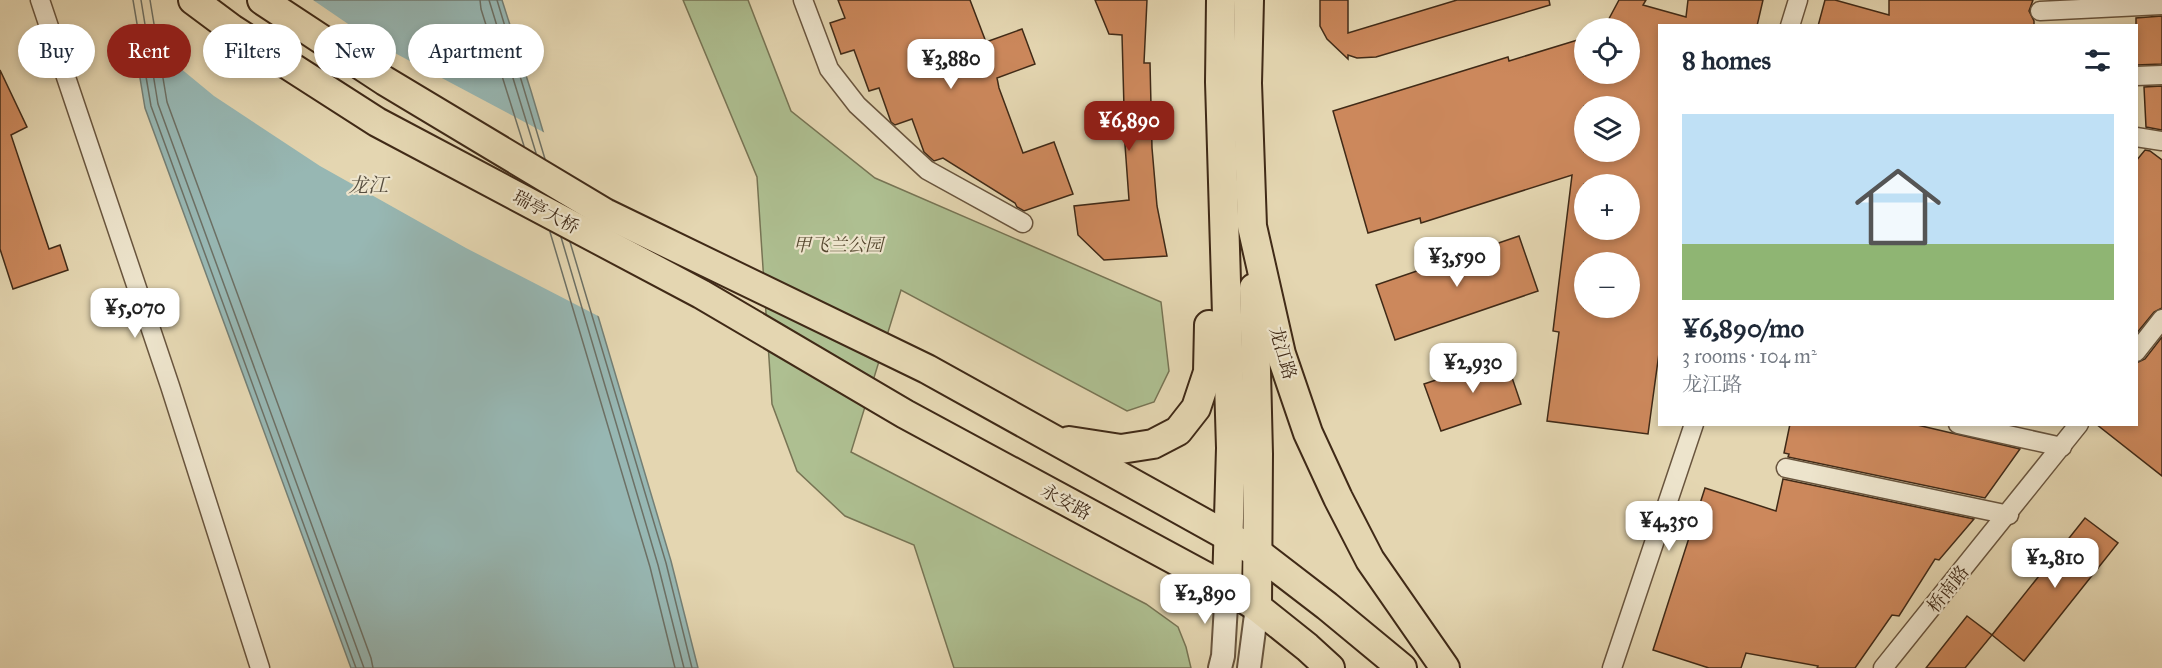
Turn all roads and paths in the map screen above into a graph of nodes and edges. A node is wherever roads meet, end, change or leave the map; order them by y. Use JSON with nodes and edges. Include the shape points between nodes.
{"nodes":[{"id":1,"x":40,"y":0,"type":"edge"},
{"id":2,"x":193,"y":0,"type":"edge"},
{"id":3,"x":262,"y":0,"type":"edge"},
{"id":4,"x":803,"y":0,"type":"edge"},
{"id":5,"x":1221,"y":0,"type":"edge"},
{"id":6,"x":1249,"y":0,"type":"edge"},
{"id":7,"x":1798,"y":0,"type":"edge"},
{"id":8,"x":2162,"y":5,"type":"edge"},
{"id":9,"x":2040,"y":12,"type":"edge"},
{"id":10,"x":1791,"y":24,"type":"edge"},
{"id":11,"x":2162,"y":75,"type":"edge"},
{"id":12,"x":2138,"y":76,"type":"edge"},
{"id":13,"x":2138,"y":137,"type":"edge"},
{"id":14,"x":2162,"y":141,"type":"edge"},
{"id":15,"x":1023,"y":223,"type":"dead end"},
{"id":16,"x":1252,"y":226,"type":"junction"},
{"id":17,"x":1225,"y":278,"type":"junction"},
{"id":18,"x":2162,"y":319,"type":"edge"},
{"id":19,"x":2138,"y":349,"type":"edge"},
{"id":20,"x":905,"y":414,"type":"joint"},
{"id":21,"x":1693,"y":426,"type":"edge"},
{"id":22,"x":1967,"y":426,"type":"edge"},
{"id":23,"x":2078,"y":426,"type":"edge"},
{"id":24,"x":1049,"y":438,"type":"junction"},
{"id":25,"x":2062,"y":447,"type":"junction"},
{"id":26,"x":1786,"y":468,"type":"dead end"},
{"id":27,"x":2008,"y":515,"type":"junction"},
{"id":28,"x":1229,"y":538,"type":"junction"},
{"id":29,"x":1258,"y":553,"type":"junction"},
{"id":30,"x":1227,"y":588,"type":"junction"},
{"id":31,"x":1257,"y":607,"type":"junction"},
{"id":32,"x":260,"y":668,"type":"edge"},
{"id":33,"x":1220,"y":668,"type":"edge"},
{"id":34,"x":1249,"y":668,"type":"edge"},
{"id":35,"x":1330,"y":668,"type":"edge"},
{"id":36,"x":1402,"y":668,"type":"edge"},
{"id":37,"x":1445,"y":668,"type":"edge"},
{"id":38,"x":1612,"y":668,"type":"edge"},
{"id":39,"x":1883,"y":668,"type":"edge"}],
"edges":[{"from":1,"to":32,"type":"street","via":[[171,386]]},
{"from":2,"to":20,"type":"main road","name":"瑞亭大桥","via":[[377,122],[701,294]]},
{"from":3,"to":24,"type":"main road","name":"瑞亭大桥","via":[[385,81],[605,213],[927,369]]},
{"from":4,"to":15,"type":"street","via":[[829,69],[857,105],[927,170]]},
{"from":5,"to":17,"type":"main road"},
{"from":6,"to":16,"type":"main road","name":"龙江路","via":[[1247,83]]},
{"from":7,"to":10,"type":"street"},
{"from":8,"to":9,"type":"street"},
{"from":11,"to":12,"type":"street"},
{"from":13,"to":14,"type":"street"},
{"from":16,"to":29,"type":"main road"},
{"from":16,"to":37,"type":"main road","name":"龙江路","via":[[1281,354],[1308,433],[1370,560]]},
{"from":17,"to":24,"type":"main road","via":[[1209,322],[1208,372],[1196,408],[1178,431],[1153,444],[1121,449]]},
{"from":17,"to":28,"type":"main road","via":[[1231,448]]},
{"from":18,"to":19,"type":"street"},
{"from":20,"to":30,"type":"main road","name":"永安路"},
{"from":21,"to":38,"type":"street"},
{"from":22,"to":25,"type":"street"},
{"from":23,"to":25,"type":"street","name":"桥南路"},
{"from":24,"to":28,"type":"main road"},
{"from":25,"to":27,"type":"street","name":"桥南路"},
{"from":26,"to":27,"type":"street"},
{"from":27,"to":39,"type":"street","name":"桥南路"},
{"from":28,"to":29,"type":"main road"},
{"from":28,"to":30,"type":"main road"},
{"from":29,"to":31,"type":"main road"},
{"from":29,"to":36,"type":"main road"},
{"from":30,"to":31,"type":"main road","name":"永安路"},
{"from":30,"to":33,"type":"street"},
{"from":31,"to":34,"type":"street"},
{"from":31,"to":35,"type":"main road","name":"永安路"}]}
